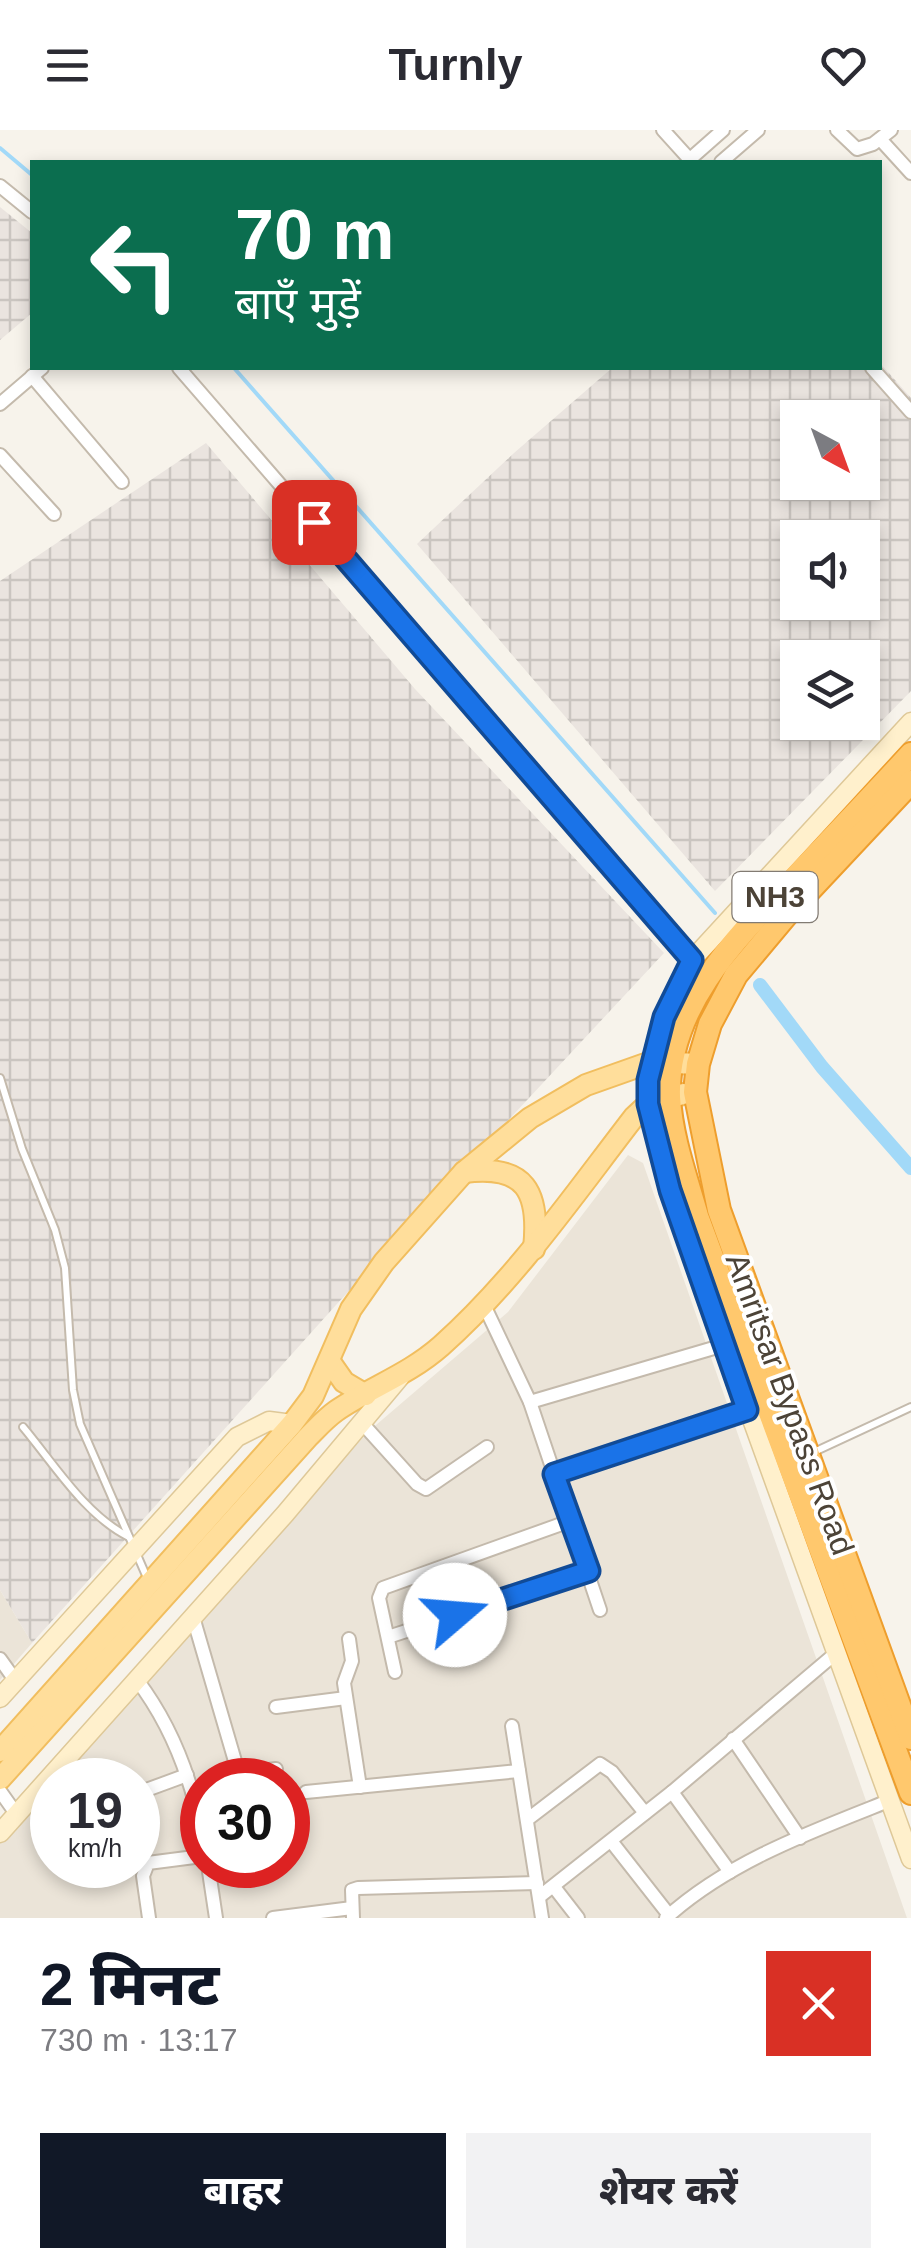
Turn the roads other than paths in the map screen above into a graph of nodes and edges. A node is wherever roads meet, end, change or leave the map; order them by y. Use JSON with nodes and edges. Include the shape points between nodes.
{"nodes":[{"id":1,"x":663,"y":130,"type":"edge"},
{"id":2,"x":723,"y":130,"type":"edge"},
{"id":3,"x":758,"y":130,"type":"edge"},
{"id":4,"x":837,"y":130,"type":"edge"},
{"id":5,"x":885,"y":135,"type":"edge"},
{"id":6,"x":689,"y":160,"type":"edge"},
{"id":7,"x":691,"y":160,"type":"edge"},
{"id":8,"x":722,"y":160,"type":"edge"},
{"id":9,"x":911,"y":174,"type":"edge"},
{"id":10,"x":0,"y":186,"type":"edge"},
{"id":11,"x":30,"y":210,"type":"edge"},
{"id":12,"x":181,"y":370,"type":"edge"},
{"id":13,"x":874,"y":370,"type":"edge"},
{"id":14,"x":37,"y":372,"type":"edge"},
{"id":15,"x":0,"y":404,"type":"edge"},
{"id":16,"x":911,"y":412,"type":"edge"},
{"id":17,"x":0,"y":455,"type":"edge"},
{"id":18,"x":122,"y":482,"type":"dead end"},
{"id":19,"x":54,"y":514,"type":"dead end"},
{"id":20,"x":911,"y":722,"type":"edge"},
{"id":21,"x":911,"y":754,"type":"edge"},
{"id":22,"x":911,"y":782,"type":"edge"},
{"id":23,"x":692,"y":960,"type":"junction"},
{"id":24,"x":662,"y":1062,"type":"junction"},
{"id":25,"x":698,"y":1064,"type":"junction"},
{"id":26,"x":0,"y":1078,"type":"edge"},
{"id":27,"x":695,"y":1092,"type":"junction"},
{"id":28,"x":658,"y":1099,"type":"junction"},
{"id":29,"x":464,"y":1172,"type":"junction"},
{"id":30,"x":534,"y":1249,"type":"junction"},
{"id":31,"x":484,"y":1305,"type":"junction"},
{"id":32,"x":724,"y":1346,"type":"junction"},
{"id":33,"x":330,"y":1362,"type":"junction"},
{"id":34,"x":400,"y":1377,"type":"junction"},
{"id":35,"x":366,"y":1394,"type":"junction"},
{"id":36,"x":530,"y":1402,"type":"junction"},
{"id":37,"x":911,"y":1406,"type":"edge"},
{"id":38,"x":747,"y":1410,"type":"junction"},
{"id":39,"x":362,"y":1423,"type":"junction"},
{"id":40,"x":292,"y":1424,"type":"junction"},
{"id":41,"x":24,"y":1427,"type":"dead end"},
{"id":42,"x":487,"y":1447,"type":"dead end"},
{"id":43,"x":808,"y":1455,"type":"junction"},
{"id":44,"x":554,"y":1474,"type":"junction"},
{"id":45,"x":570,"y":1520,"type":"junction"},
{"id":46,"x":133,"y":1542,"type":"junction"},
{"id":47,"x":589,"y":1571,"type":"junction"},
{"id":48,"x":149,"y":1585,"type":"junction"},
{"id":49,"x":600,"y":1610,"type":"dead end"},
{"id":50,"x":193,"y":1617,"type":"junction"},
{"id":51,"x":388,"y":1636,"type":"junction"},
{"id":52,"x":349,"y":1638,"type":"dead end"},
{"id":53,"x":836,"y":1653,"type":"junction"},
{"id":54,"x":0,"y":1659,"type":"edge"},
{"id":55,"x":395,"y":1672,"type":"dead end"},
{"id":56,"x":16,"y":1680,"type":"junction"},
{"id":57,"x":138,"y":1680,"type":"junction"},
{"id":58,"x":0,"y":1698,"type":"edge"},
{"id":59,"x":346,"y":1698,"type":"junction"},
{"id":60,"x":276,"y":1707,"type":"dead end"},
{"id":61,"x":512,"y":1726,"type":"dead end"},
{"id":62,"x":4,"y":1737,"type":"edge"},
{"id":63,"x":732,"y":1738,"type":"junction"},
{"id":64,"x":911,"y":1738,"type":"edge"},
{"id":65,"x":180,"y":1758,"type":"edge"},
{"id":66,"x":233,"y":1758,"type":"edge"},
{"id":67,"x":520,"y":1771,"type":"junction"},
{"id":68,"x":0,"y":1779,"type":"edge"},
{"id":69,"x":360,"y":1787,"type":"junction"},
{"id":70,"x":0,"y":1791,"type":"edge"},
{"id":71,"x":310,"y":1792,"type":"edge"},
{"id":72,"x":672,"y":1792,"type":"junction"},
{"id":73,"x":901,"y":1796,"type":"edge"},
{"id":74,"x":645,"y":1813,"type":"junction"},
{"id":75,"x":17,"y":1814,"type":"junction"},
{"id":76,"x":528,"y":1819,"type":"junction"},
{"id":77,"x":0,"y":1833,"type":"edge"},
{"id":78,"x":800,"y":1838,"type":"junction"},
{"id":79,"x":611,"y":1841,"type":"junction"},
{"id":80,"x":180,"y":1858,"type":"edge"},
{"id":81,"x":911,"y":1859,"type":"edge"},
{"id":82,"x":730,"y":1872,"type":"junction"},
{"id":83,"x":554,"y":1887,"type":"junction"},
{"id":84,"x":211,"y":1888,"type":"edge"},
{"id":85,"x":538,"y":1890,"type":"junction"},
{"id":86,"x":352,"y":1913,"type":"edge"},
{"id":87,"x":668,"y":1916,"type":"edge"},
{"id":88,"x":149,"y":1918,"type":"edge"},
{"id":89,"x":216,"y":1918,"type":"edge"},
{"id":90,"x":273,"y":1918,"type":"edge"},
{"id":91,"x":542,"y":1918,"type":"edge"},
{"id":92,"x":578,"y":1918,"type":"edge"}],
"edges":[{"from":1,"to":6,"type":"street"},
{"from":2,"to":7,"type":"street"},
{"from":3,"to":8,"type":"street"},
{"from":4,"to":5,"type":"street","via":[[858,149]]},
{"from":5,"to":9,"type":"street"},
{"from":10,"to":11,"type":"street"},
{"from":12,"to":23,"type":"street"},
{"from":13,"to":16,"type":"street"},
{"from":14,"to":15,"type":"street"},
{"from":14,"to":18,"type":"street"},
{"from":17,"to":19,"type":"street"},
{"from":20,"to":23,"type":"street"},
{"from":21,"to":24,"type":"highway","number":"NH3","via":[[742,930]]},
{"from":22,"to":25,"type":"highway","number":"NH3","via":[[736,975]]},
{"from":23,"to":24,"type":"street","via":[[664,1017]]},
{"from":24,"to":25,"type":"main road"},
{"from":24,"to":28,"type":"highway","name":"Amritsar Bypass Road","number":"NH3"},
{"from":24,"to":29,"type":"main road","via":[[586,1085]]},
{"from":25,"to":27,"type":"highway","name":"Amritsar Bypass Road","number":"NH3"},
{"from":26,"to":46,"type":"lane","via":[[66,1268],[80,1424]]},
{"from":27,"to":28,"type":"main road"},
{"from":27,"to":43,"type":"highway","name":"Amritsar Bypass Road","number":"NH3","via":[[719,1210]]},
{"from":28,"to":30,"type":"main road"},
{"from":28,"to":32,"type":"street","via":[[670,1190]]},
{"from":28,"to":73,"type":"highway","name":"Amritsar Bypass Road","number":"NH3","via":[[673,1126],[697,1216]]},
{"from":29,"to":30,"type":"main road","via":[[497,1170],[522,1182],[535,1207]]},
{"from":29,"to":33,"type":"main road","via":[[373,1278],[351,1310]]},
{"from":30,"to":31,"type":"main road"},
{"from":31,"to":34,"type":"main road"},
{"from":31,"to":36,"type":"street"},
{"from":32,"to":36,"type":"street"},
{"from":32,"to":38,"type":"street"},
{"from":33,"to":35,"type":"main road","via":[[344,1382]]},
{"from":33,"to":40,"type":"main road"},
{"from":34,"to":35,"type":"main road"},
{"from":34,"to":39,"type":"street"},
{"from":35,"to":68,"type":"main road","via":[[308,1436]]},
{"from":36,"to":44,"type":"street"},
{"from":37,"to":43,"type":"lane"},
{"from":38,"to":44,"type":"street"},
{"from":38,"to":53,"type":"street"},
{"from":39,"to":42,"type":"street","via":[[421,1488]]},
{"from":39,"to":50,"type":"street"},
{"from":40,"to":46,"type":"street","via":[[252,1427]]},
{"from":40,"to":48,"type":"main road"},
{"from":41,"to":46,"type":"lane","via":[[104,1521]]},
{"from":43,"to":64,"type":"highway","name":"Amritsar Bypass Road","number":"NH3"},
{"from":44,"to":45,"type":"street"},
{"from":45,"to":47,"type":"street"},
{"from":45,"to":51,"type":"street","via":[[388,1584],[380,1598]]},
{"from":46,"to":48,"type":"lane"},
{"from":46,"to":56,"type":"street"},
{"from":47,"to":49,"type":"street"},
{"from":47,"to":51,"type":"street"},
{"from":48,"to":62,"type":"main road"},
{"from":50,"to":57,"type":"street"},
{"from":50,"to":66,"type":"street"},
{"from":51,"to":55,"type":"street"},
{"from":52,"to":59,"type":"street"},
{"from":53,"to":63,"type":"street"},
{"from":53,"to":73,"type":"street"},
{"from":54,"to":56,"type":"street"},
{"from":56,"to":58,"type":"street"},
{"from":57,"to":65,"type":"street"},
{"from":57,"to":75,"type":"street"},
{"from":59,"to":60,"type":"street"},
{"from":59,"to":69,"type":"street"},
{"from":61,"to":67,"type":"street"},
{"from":63,"to":72,"type":"street"},
{"from":63,"to":78,"type":"street"},
{"from":67,"to":69,"type":"street"},
{"from":67,"to":76,"type":"street"},
{"from":69,"to":71,"type":"street"},
{"from":70,"to":75,"type":"street"},
{"from":72,"to":74,"type":"street"},
{"from":72,"to":82,"type":"street"},
{"from":73,"to":78,"type":"street"},
{"from":73,"to":81,"type":"street"},
{"from":74,"to":76,"type":"street","via":[[600,1764]]},
{"from":74,"to":79,"type":"street"},
{"from":75,"to":77,"type":"street"},
{"from":76,"to":85,"type":"street"},
{"from":78,"to":82,"type":"street"},
{"from":79,"to":83,"type":"street"},
{"from":79,"to":87,"type":"street"},
{"from":80,"to":88,"type":"street","via":[[148,1862],[143,1876]]},
{"from":82,"to":87,"type":"street"},
{"from":83,"to":85,"type":"street"},
{"from":83,"to":92,"type":"street"},
{"from":84,"to":89,"type":"street"},
{"from":85,"to":86,"type":"street","via":[[358,1888],[350,1896]]},
{"from":85,"to":91,"type":"street"},
{"from":86,"to":90,"type":"street"}]}
